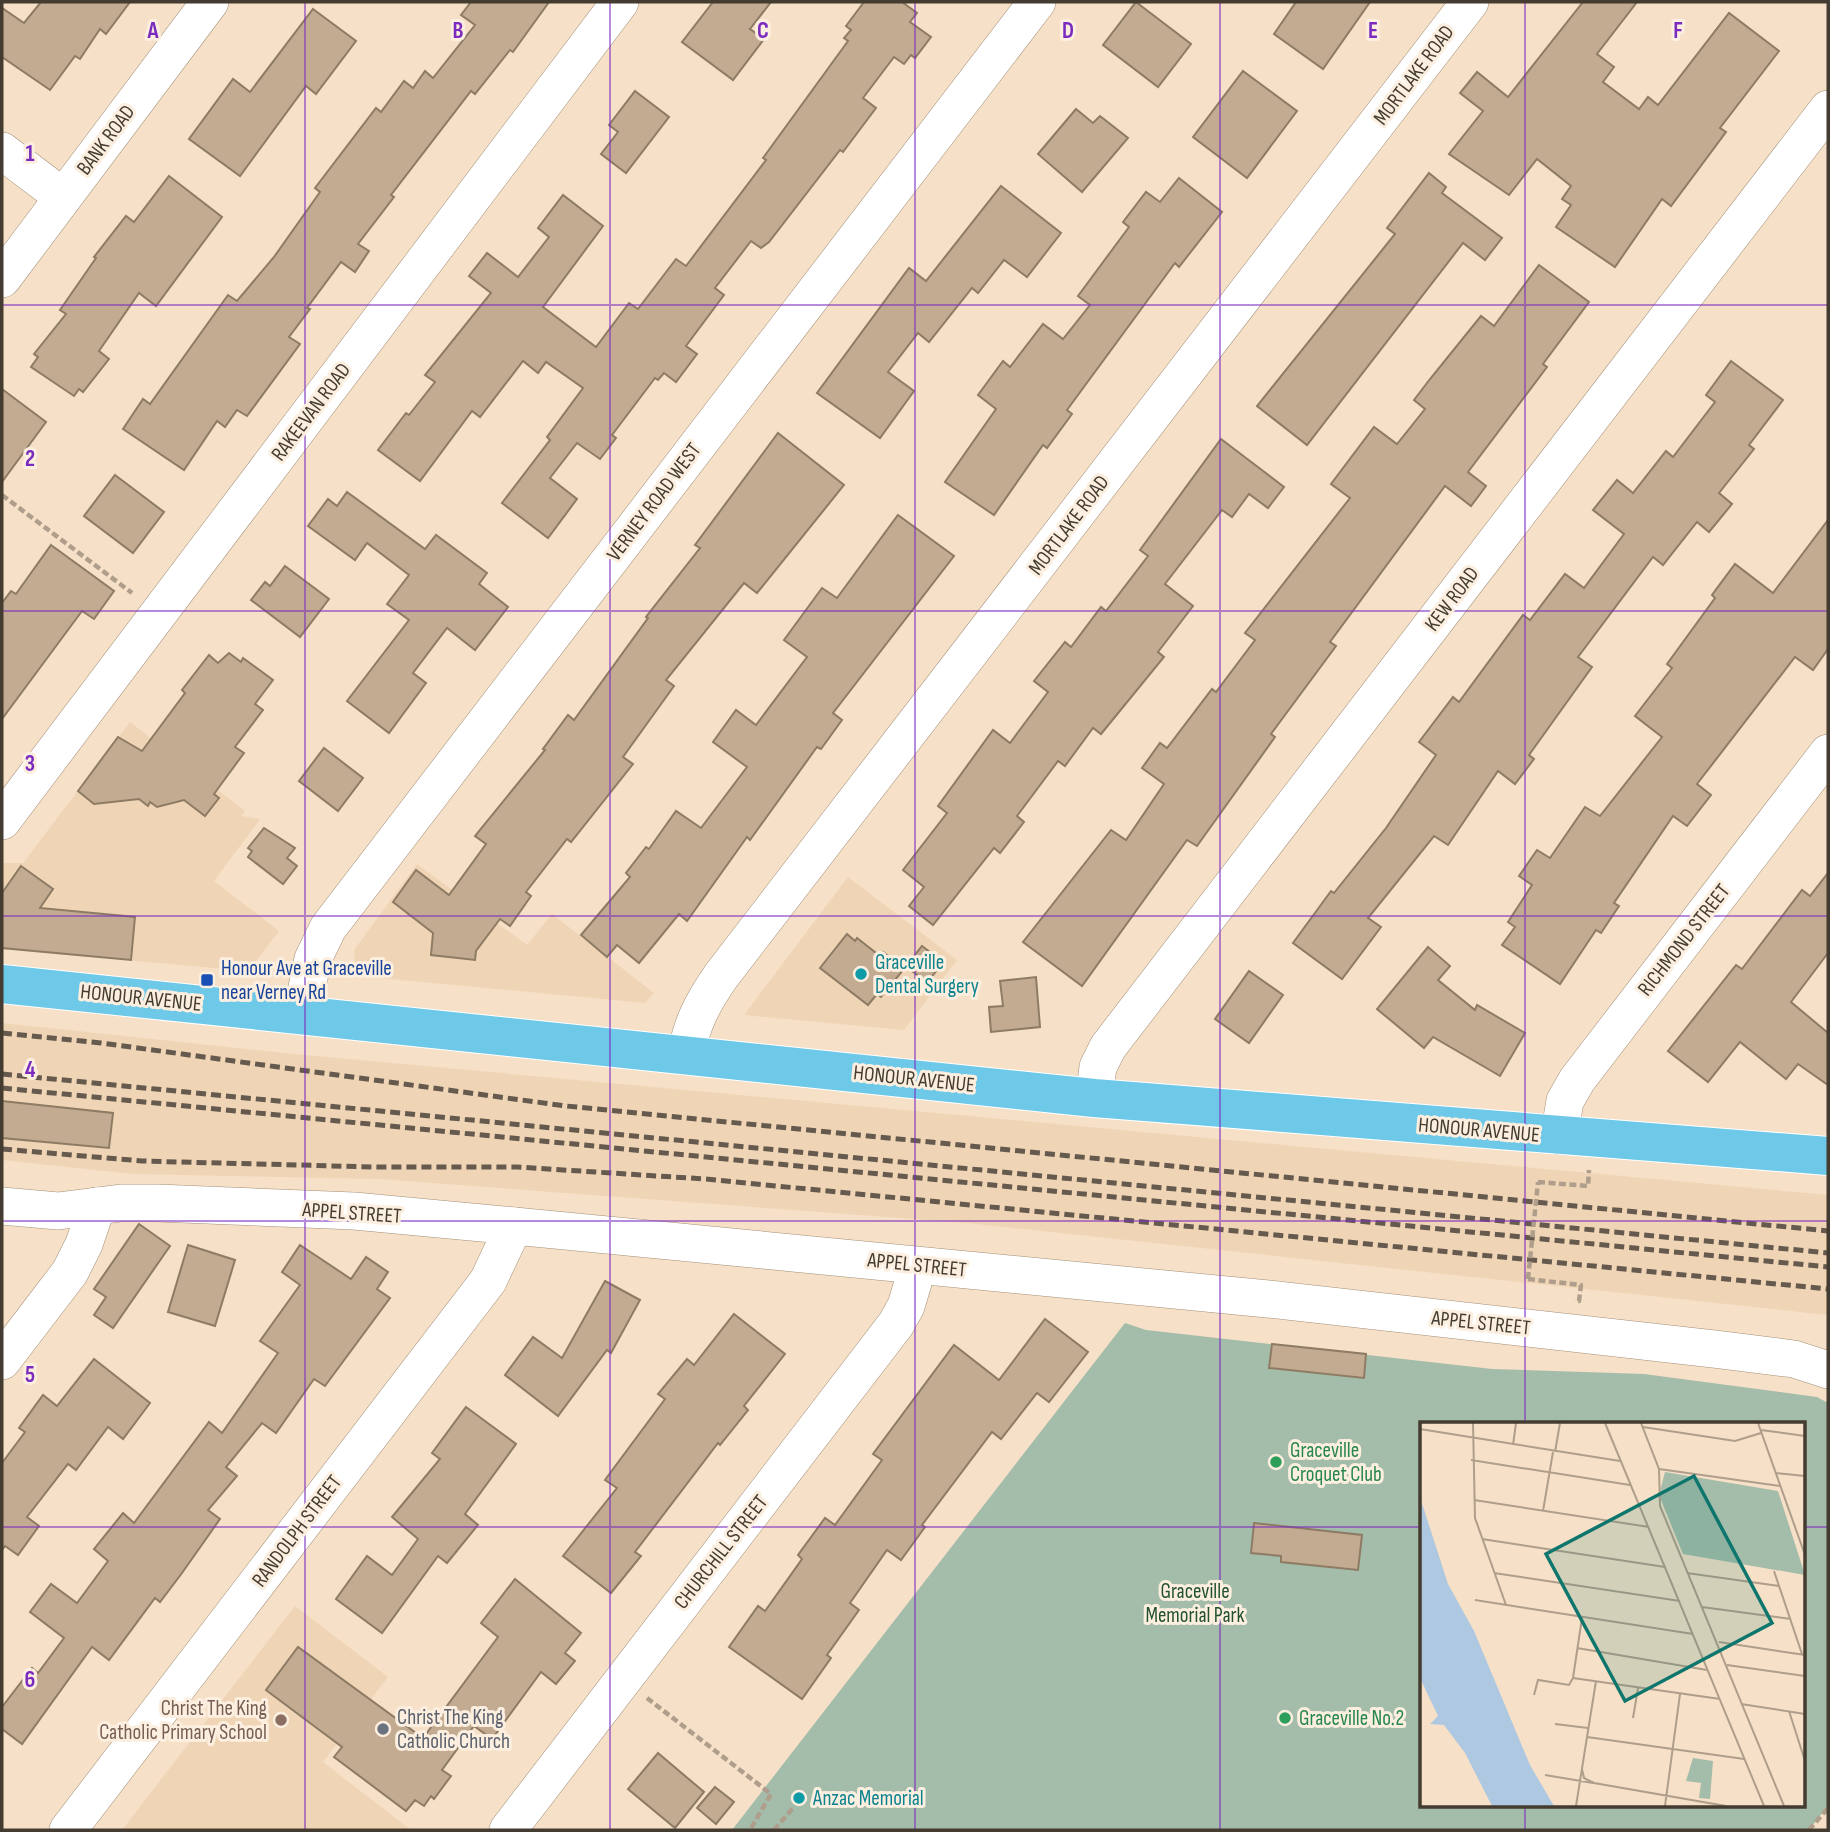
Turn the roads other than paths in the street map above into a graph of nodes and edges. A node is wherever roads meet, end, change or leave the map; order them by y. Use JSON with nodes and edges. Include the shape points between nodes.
{"nodes":[{"id":1,"x":211,"y":2,"type":"edge"},
{"id":2,"x":620,"y":2,"type":"edge"},
{"id":3,"x":1470,"y":2,"type":"edge"},
{"id":4,"x":1024,"y":6,"type":"edge"},
{"id":5,"x":1828,"y":109,"type":"edge"},
{"id":6,"x":2,"y":151,"type":"edge"},
{"id":7,"x":63,"y":197,"type":"junction"},
{"id":8,"x":2,"y":279,"type":"edge"},
{"id":9,"x":1828,"y":753,"type":"edge"},
{"id":10,"x":2,"y":821,"type":"edge"},
{"id":11,"x":2,"y":984,"type":"edge"},
{"id":12,"x":301,"y":1016,"type":"junction"},
{"id":13,"x":686,"y":1056,"type":"junction"},
{"id":14,"x":1094,"y":1098,"type":"junction"},
{"id":15,"x":1559,"y":1136,"type":"junction"},
{"id":16,"x":1828,"y":1156,"type":"edge"},
{"id":17,"x":2,"y":1206,"type":"edge"},
{"id":18,"x":97,"y":1206,"type":"junction"},
{"id":19,"x":514,"y":1226,"type":"junction"},
{"id":20,"x":918,"y":1266,"type":"junction"},
{"id":21,"x":2,"y":1361,"type":"edge"},
{"id":22,"x":1828,"y":1370,"type":"edge"},
{"id":23,"x":68,"y":1830,"type":"edge"},
{"id":24,"x":508,"y":1830,"type":"edge"}],
"edges":[{"from":1,"to":7,"type":"street","name":"BANK ROAD"},
{"from":2,"to":10,"type":"street","name":"RAKEEVAN ROAD"},
{"from":3,"to":13,"type":"street","name":"MORTLAKE ROAD","via":[[721,976],[692,1026]]},
{"from":4,"to":12,"type":"street","name":"VERNEY ROAD WEST","via":[[328,928],[313,959]]},
{"from":5,"to":14,"type":"street","name":"KEW ROAD","via":[[1108,1048],[1098,1067]]},
{"from":6,"to":7,"type":"street"},
{"from":7,"to":8,"type":"street","name":"BANK ROAD"},
{"from":9,"to":15,"type":"street","name":"RICHMOND STREET","via":[[1577,1080],[1565,1101]]},
{"from":11,"to":12,"type":"main road","name":"HONOUR AVENUE"},
{"from":12,"to":13,"type":"main road","name":"HONOUR AVENUE"},
{"from":13,"to":14,"type":"main road","name":"HONOUR AVENUE"},
{"from":14,"to":15,"type":"main road","name":"HONOUR AVENUE"},
{"from":15,"to":16,"type":"main road","name":"HONOUR AVENUE"},
{"from":17,"to":18,"type":"street","name":"APPEL STREET","via":[[58,1211]]},
{"from":18,"to":19,"type":"street","name":"APPEL STREET","via":[[138,1202],[354,1211]]},
{"from":18,"to":21,"type":"street","via":[[70,1272]]},
{"from":19,"to":20,"type":"street","name":"APPEL STREET"},
{"from":19,"to":23,"type":"street","name":"RANDOLPH STREET","via":[[488,1281]]},
{"from":20,"to":22,"type":"street","name":"APPEL STREET","via":[[1714,1349],[1794,1359]]},
{"from":20,"to":24,"type":"street","name":"CHURCHILL STREET","via":[[896,1324]]}]}
